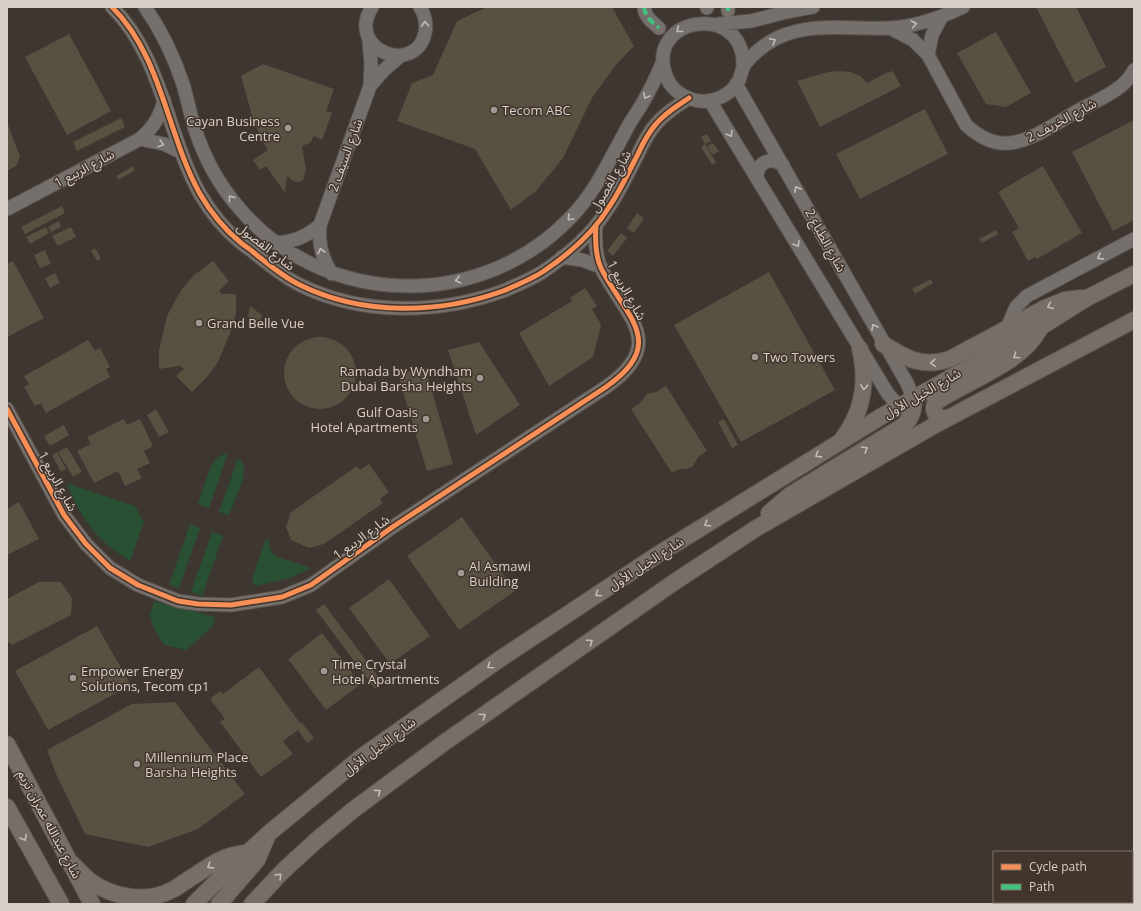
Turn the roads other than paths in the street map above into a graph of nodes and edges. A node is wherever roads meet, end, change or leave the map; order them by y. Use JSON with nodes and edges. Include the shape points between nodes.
{"nodes":[{"id":1,"x":112,"y":7,"type":"edge"},
{"id":2,"x":145,"y":7,"type":"edge"},
{"id":3,"x":372,"y":7,"type":"edge"},
{"id":4,"x":420,"y":7,"type":"edge"},
{"id":5,"x":644,"y":7,"type":"edge"},
{"id":6,"x":813,"y":7,"type":"edge"},
{"id":7,"x":963,"y":7,"type":"edge"},
{"id":8,"x":942,"y":16,"type":"junction"},
{"id":9,"x":719,"y":24,"type":"junction"},
{"id":10,"x":659,"y":28,"type":"dead end"},
{"id":11,"x":890,"y":28,"type":"junction"},
{"id":12,"x":369,"y":40,"type":"junction"},
{"id":13,"x":928,"y":55,"type":"junction"},
{"id":14,"x":400,"y":56,"type":"junction"},
{"id":15,"x":663,"y":61,"type":"junction"},
{"id":16,"x":744,"y":66,"type":"junction"},
{"id":17,"x":1134,"y":70,"type":"edge"},
{"id":18,"x":736,"y":84,"type":"junction"},
{"id":19,"x":370,"y":86,"type":"junction"},
{"id":20,"x":689,"y":98,"type":"junction"},
{"id":21,"x":164,"y":100,"type":"junction"},
{"id":22,"x":710,"y":101,"type":"junction"},
{"id":23,"x":140,"y":139,"type":"junction"},
{"id":24,"x":181,"y":152,"type":"junction"},
{"id":25,"x":783,"y":165,"type":"junction"},
{"id":26,"x":757,"y":178,"type":"junction"},
{"id":27,"x":7,"y":209,"type":"edge"},
{"id":28,"x":320,"y":225,"type":"junction"},
{"id":29,"x":596,"y":225,"type":"junction"},
{"id":30,"x":1134,"y":239,"type":"edge"},
{"id":31,"x":275,"y":242,"type":"junction"},
{"id":32,"x":562,"y":257,"type":"junction"},
{"id":33,"x":601,"y":267,"type":"junction"},
{"id":34,"x":332,"y":274,"type":"junction"},
{"id":35,"x":1134,"y":274,"type":"edge"},
{"id":36,"x":1087,"y":298,"type":"junction"},
{"id":37,"x":1134,"y":320,"type":"edge"},
{"id":38,"x":1041,"y":327,"type":"junction"},
{"id":39,"x":1007,"y":328,"type":"junction"},
{"id":40,"x":884,"y":344,"type":"junction"},
{"id":41,"x":860,"y":349,"type":"junction"},
{"id":42,"x":913,"y":398,"type":"junction"},
{"id":43,"x":899,"y":406,"type":"junction"},
{"id":44,"x":7,"y":409,"type":"edge"},
{"id":45,"x":912,"y":414,"type":"junction"},
{"id":46,"x":879,"y":418,"type":"junction"},
{"id":47,"x":941,"y":421,"type":"junction"},
{"id":48,"x":883,"y":438,"type":"junction"},
{"id":49,"x":841,"y":441,"type":"junction"},
{"id":50,"x":755,"y":529,"type":"junction"},
{"id":51,"x":7,"y":744,"type":"edge"},
{"id":52,"x":9,"y":812,"type":"edge"},
{"id":53,"x":268,"y":834,"type":"junction"},
{"id":54,"x":246,"y":853,"type":"junction"},
{"id":55,"x":68,"y":860,"type":"junction"},
{"id":56,"x":41,"y":869,"type":"junction"},
{"id":57,"x":48,"y":904,"type":"edge"},
{"id":58,"x":61,"y":904,"type":"edge"},
{"id":59,"x":92,"y":904,"type":"edge"},
{"id":60,"x":194,"y":904,"type":"edge"},
{"id":61,"x":219,"y":904,"type":"edge"},
{"id":62,"x":252,"y":904,"type":"edge"}],
"edges":[{"from":1,"to":21,"type":"street","name":"شارع الفصول","via":[[131,29]]},
{"from":31,"to":2,"type":"street","name":"شارع الفصول","one_way":true,"via":[[239,209],[218,179],[201,145],[175,63]]},
{"from":3,"to":12,"type":"street","name":"شارع السيف 2","via":[[366,23]]},
{"from":14,"to":4,"type":"street","name":"شارع السيف 2","one_way":true,"via":[[417,48],[425,35],[426,21]]},
{"from":5,"to":10,"type":"street","via":[[650,20]]},
{"from":6,"to":9,"type":"street"},
{"from":7,"to":8,"type":"street"},
{"from":11,"to":8,"type":"street","one_way":true,"via":[[925,22]]},
{"from":8,"to":13,"type":"street","via":[[932,35]]},
{"from":9,"to":15,"type":"street","one_way":true,"via":[[699,21],[680,28],[667,43]]},
{"from":9,"to":16,"type":"street","via":[[727,28],[738,41],[744,57]]},
{"from":11,"to":13,"type":"street","name":"شارع الخريف 2","via":[[913,40]]},
{"from":16,"to":11,"type":"street","one_way":true,"via":[[764,46],[790,33],[821,28]]},
{"from":12,"to":14,"type":"street","via":[[382,53]]},
{"from":12,"to":19,"type":"street","name":"شارع السيف 2"},
{"from":13,"to":17,"type":"street","name":"شارع الخريف 2","via":[[966,125],[974,133],[996,143],[1020,141],[1057,123],[1114,92]]},
{"from":14,"to":19,"type":"street","name":"شارع السيف 2"},
{"from":15,"to":20,"type":"street","via":[[664,71],[673,88]]},
{"from":15,"to":34,"type":"street","name":"شارع الفصول","one_way":true,"via":[[643,103],[590,195],[553,235],[531,251],[475,276],[446,283],[384,285]]},
{"from":16,"to":18,"type":"street"},
{"from":18,"to":22,"type":"street","via":[[720,98]]},
{"from":18,"to":25,"type":"street","name":"شارع الطباع 2"},
{"from":19,"to":28,"type":"street","name":"شارع السيف 2"},
{"from":20,"to":22,"type":"street"},
{"from":20,"to":29,"type":"street","name":"شارع الفصول","via":[[655,125],[623,185]]},
{"from":21,"to":23,"type":"street","name":"شارع الربيع 1","via":[[158,119]]},
{"from":21,"to":24,"type":"street","name":"شارع الفصول"},
{"from":22,"to":26,"type":"street","name":"شارع الطباع 2","one_way":true},
{"from":23,"to":24,"type":"street","one_way":true,"via":[[164,144]]},
{"from":23,"to":27,"type":"street","name":"شارع الربيع 1"},
{"from":24,"to":32,"type":"street","name":"شارع الفصول","via":[[200,194],[229,232],[276,271],[326,296],[385,308],[451,305],[483,298],[514,287],[543,272]]},
{"from":25,"to":26,"type":"street","via":[[773,160],[768,161],[759,167]]},
{"from":40,"to":25,"type":"street","name":"شارع الطباع 2","one_way":true},
{"from":26,"to":41,"type":"street","name":"شارع الطباع 2","one_way":true},
{"from":28,"to":31,"type":"street","via":[[297,240]]},
{"from":34,"to":28,"type":"street","name":"شارع السيف 2","one_way":true,"via":[[321,251]]},
{"from":29,"to":32,"type":"street","name":"شارع الفصول"},
{"from":29,"to":33,"type":"street","name":"شارع الربيع 1","via":[[596,246]]},
{"from":30,"to":39,"type":"street","one_way":true,"via":[[1028,296],[1016,307]]},
{"from":31,"to":34,"type":"street","name":"شارع الفصول","via":[[306,262]]},
{"from":32,"to":33,"type":"street","name":"شارع الربيع 1","via":[[582,260]]},
{"from":33,"to":44,"type":"street","name":"شارع الربيع 1","via":[[636,325],[637,350],[627,370],[606,387],[394,526],[322,578],[282,597],[230,606],[198,604],[152,591],[110,568],[86,544],[64,515]]},
{"from":35,"to":36,"type":"main road","name":"شارع الخيل الأول"},
{"from":36,"to":38,"type":"main road","name":"شارع الخيل الأول"},
{"from":36,"to":39,"type":"main road","one_way":true,"via":[[1055,303]]},
{"from":37,"to":47,"type":"main road"},
{"from":38,"to":42,"type":"main road","name":"شارع الخيل الأول"},
{"from":38,"to":47,"type":"main road","one_way":true,"via":[[1031,342],[1018,354],[936,402],[935,414]]},
{"from":39,"to":40,"type":"main road","one_way":true,"via":[[950,359],[939,362],[918,362],[900,355]]},
{"from":40,"to":42,"type":"street","name":"شارع الطباع 2"},
{"from":41,"to":43,"type":"street","name":"شارع الطباع 2","via":[[888,394]]},
{"from":41,"to":49,"type":"main road","one_way":true,"via":[[864,373],[862,398],[854,421]]},
{"from":42,"to":43,"type":"main road","name":"شارع الخيل الأول"},
{"from":42,"to":45,"type":"main road"},
{"from":43,"to":45,"type":"main road"},
{"from":43,"to":46,"type":"main road","name":"شارع الخيل الأول"},
{"from":45,"to":47,"type":"main road"},
{"from":45,"to":48,"type":"main road","via":[[903,426]]},
{"from":46,"to":48,"type":"main road","via":[[889,418],[893,423],[892,429]]},
{"from":46,"to":49,"type":"main road","name":"شارع الخيل الأول"},
{"from":47,"to":50,"type":"main road"},
{"from":50,"to":48,"type":"main road","one_way":true,"via":[[771,510],[790,495]]},
{"from":49,"to":53,"type":"main road","name":"شارع الخيل الأول","one_way":true,"via":[[500,658],[364,755]]},
{"from":62,"to":50,"type":"main road","one_way":true,"via":[[284,870],[353,810],[445,742]]},
{"from":51,"to":55,"type":"main road","name":"شارع عبدالله عمران تريم"},
{"from":52,"to":56,"type":"main road","one_way":true},
{"from":53,"to":54,"type":"main road","name":"شارع الخيل الأول"},
{"from":53,"to":61,"type":"main road","via":[[257,860]]},
{"from":54,"to":55,"type":"main road","one_way":true,"via":[[219,860],[173,890],[141,898],[123,896],[106,890],[90,880]]},
{"from":54,"to":60,"type":"main road","name":"شارع الخيل الأول"},
{"from":55,"to":59,"type":"main road","name":"شارع عبدالله عمران تريم"},
{"from":56,"to":57,"type":"main road"},
{"from":56,"to":58,"type":"main road"}]}
